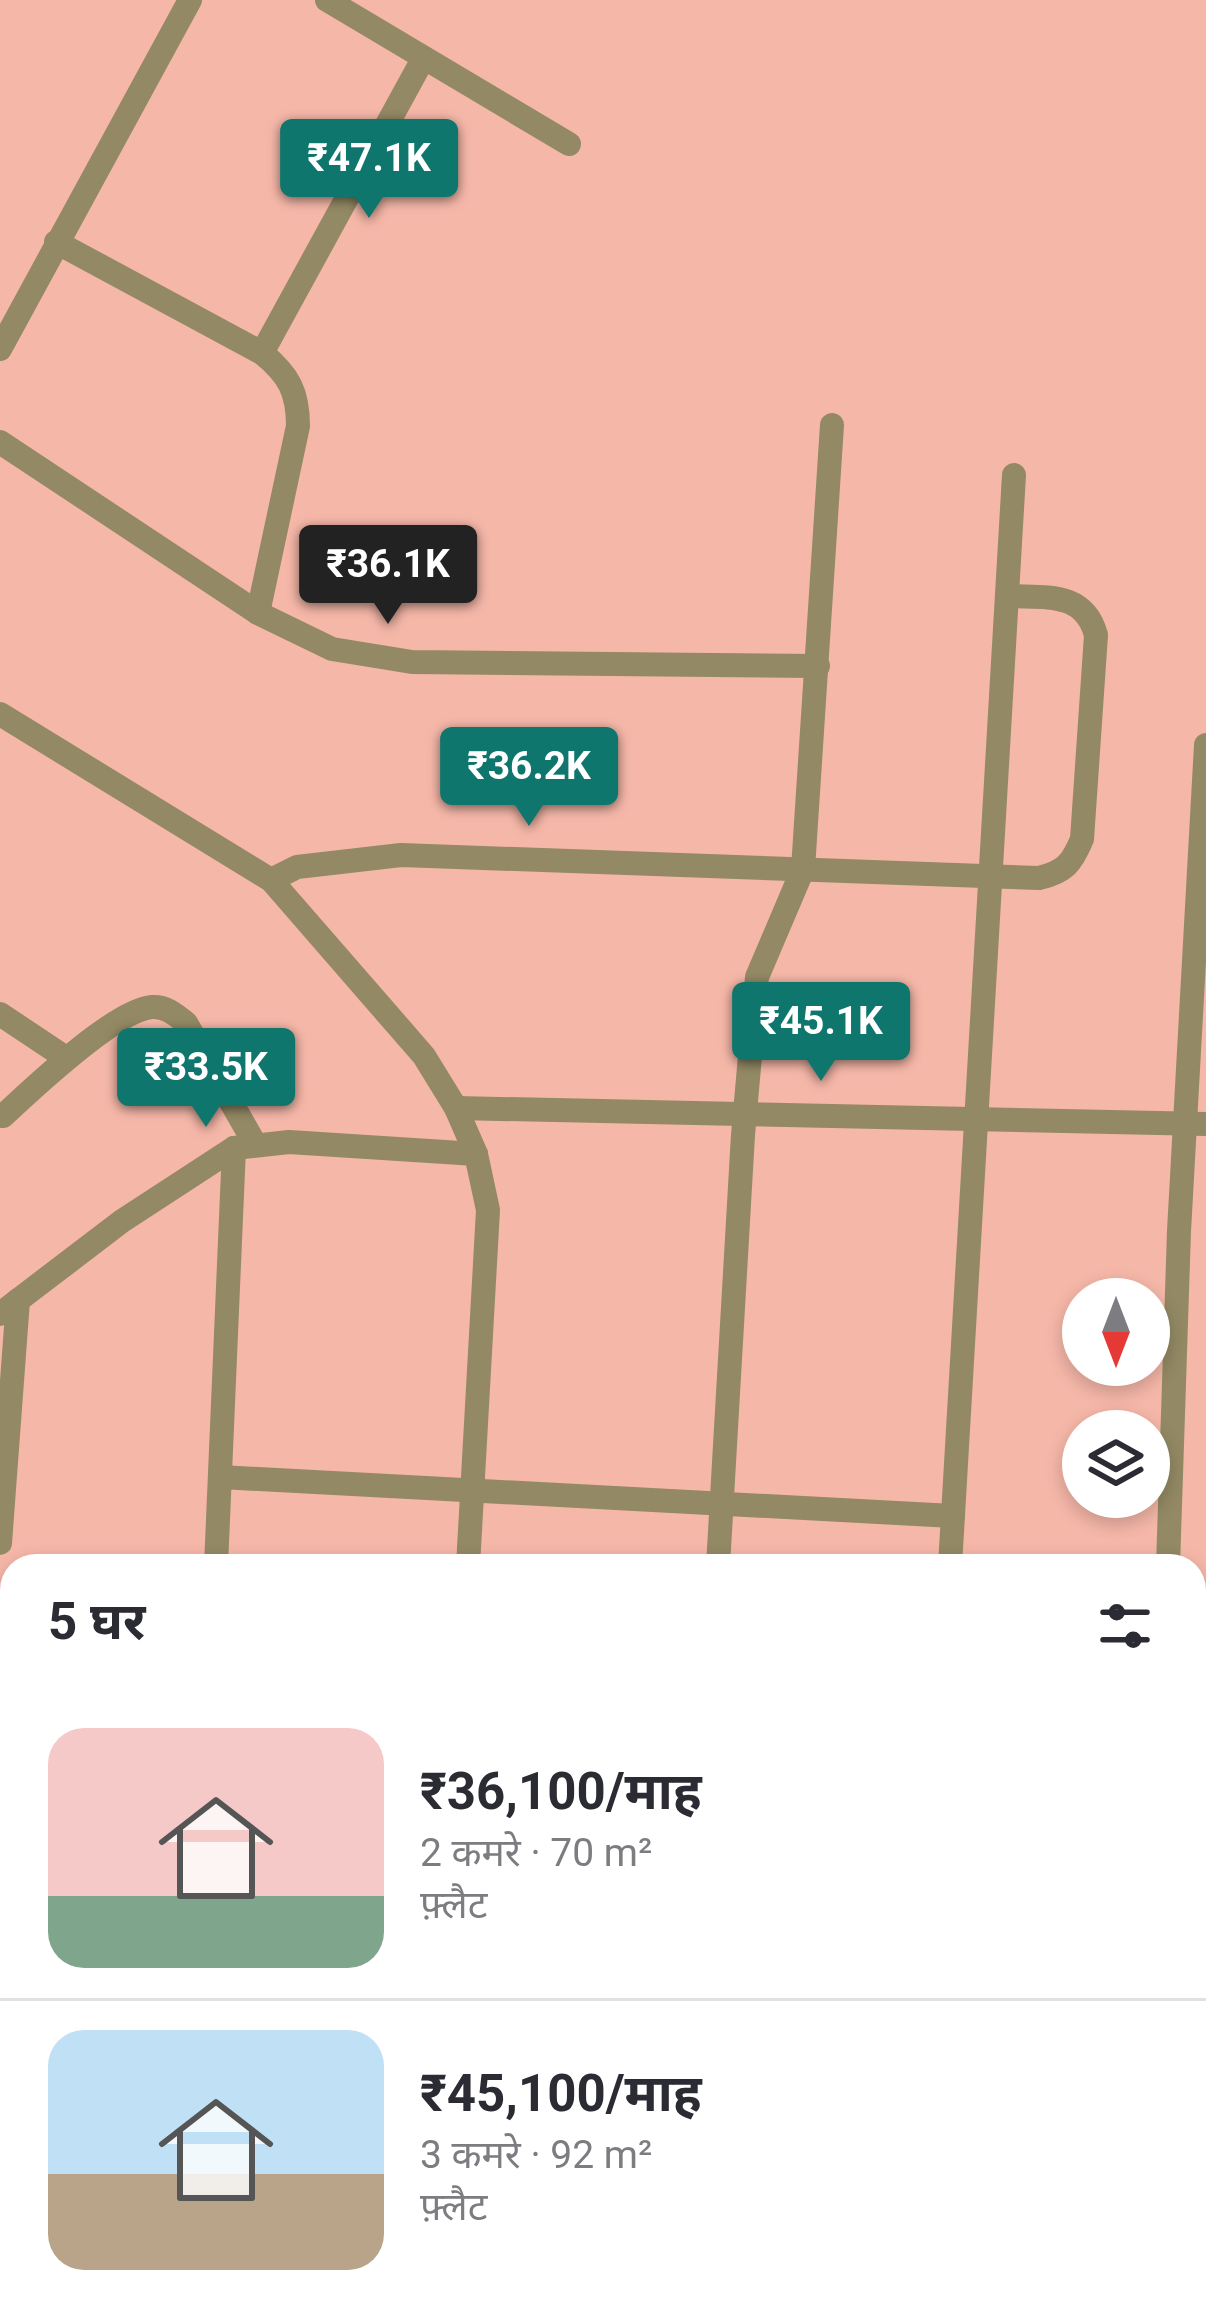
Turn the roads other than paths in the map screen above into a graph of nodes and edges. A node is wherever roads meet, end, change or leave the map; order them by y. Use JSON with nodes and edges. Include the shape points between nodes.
{"nodes":[{"id":1,"x":190,"y":0,"type":"edge"},
{"id":2,"x":327,"y":0,"type":"edge"},
{"id":3,"x":422,"y":59,"type":"junction"},
{"id":4,"x":569,"y":144,"type":"dead end"},
{"id":5,"x":56,"y":242,"type":"junction"},
{"id":6,"x":0,"y":350,"type":"edge"},
{"id":7,"x":262,"y":353,"type":"junction"},
{"id":8,"x":832,"y":425,"type":"dead end"},
{"id":9,"x":0,"y":442,"type":"edge"},
{"id":10,"x":1014,"y":476,"type":"dead end"},
{"id":11,"x":1008,"y":596,"type":"junction"},
{"id":12,"x":257,"y":613,"type":"junction"},
{"id":13,"x":818,"y":666,"type":"junction"},
{"id":14,"x":0,"y":713,"type":"edge"},
{"id":15,"x":1206,"y":746,"type":"edge"},
{"id":16,"x":802,"y":869,"type":"junction"},
{"id":17,"x":992,"y":875,"type":"junction"},
{"id":18,"x":271,"y":880,"type":"junction"},
{"id":19,"x":0,"y":1014,"type":"edge"},
{"id":20,"x":66,"y":1058,"type":"junction"},
{"id":21,"x":456,"y":1108,"type":"junction"},
{"id":22,"x":745,"y":1111,"type":"junction"},
{"id":23,"x":3,"y":1115,"type":"dead end"},
{"id":24,"x":980,"y":1121,"type":"junction"},
{"id":25,"x":1195,"y":1124,"type":"edge"},
{"id":26,"x":245,"y":1146,"type":"junction"},
{"id":27,"x":476,"y":1154,"type":"junction"},
{"id":28,"x":9,"y":1307,"type":"edge"},
{"id":29,"x":220,"y":1477,"type":"junction"},
{"id":30,"x":473,"y":1494,"type":"junction"},
{"id":31,"x":722,"y":1508,"type":"junction"},
{"id":32,"x":953,"y":1516,"type":"junction"},
{"id":33,"x":0,"y":1544,"type":"edge"},
{"id":34,"x":217,"y":1554,"type":"edge"},
{"id":35,"x":469,"y":1554,"type":"edge"},
{"id":36,"x":719,"y":1554,"type":"edge"},
{"id":37,"x":951,"y":1554,"type":"edge"},
{"id":38,"x":1169,"y":1554,"type":"edge"}],
"edges":[{"from":1,"to":5,"type":"street"},
{"from":2,"to":3,"type":"street"},
{"from":3,"to":4,"type":"street"},
{"from":3,"to":7,"type":"street"},
{"from":5,"to":6,"type":"street"},
{"from":5,"to":7,"type":"street"},
{"from":7,"to":12,"type":"street","via":[[298,398],[298,426]]},
{"from":8,"to":13,"type":"street"},
{"from":9,"to":12,"type":"street"},
{"from":10,"to":11,"type":"street"},
{"from":11,"to":17,"type":"street"},
{"from":11,"to":17,"type":"street","via":[[1078,605],[1096,635],[1082,839],[1073,861],[1039,878]]},
{"from":12,"to":13,"type":"street","via":[[332,649],[412,662]]},
{"from":13,"to":16,"type":"street"},
{"from":14,"to":18,"type":"street"},
{"from":15,"to":25,"type":"street"},
{"from":16,"to":17,"type":"street"},
{"from":16,"to":18,"type":"street","via":[[400,855],[297,867]]},
{"from":16,"to":22,"type":"street","via":[[758,977]]},
{"from":17,"to":24,"type":"street"},
{"from":18,"to":21,"type":"street","via":[[424,1056]]},
{"from":19,"to":20,"type":"street"},
{"from":20,"to":23,"type":"street"},
{"from":20,"to":26,"type":"street","via":[[148,1006],[169,1010],[186,1023]]},
{"from":21,"to":22,"type":"street"},
{"from":21,"to":27,"type":"street"},
{"from":22,"to":24,"type":"street"},
{"from":22,"to":31,"type":"street"},
{"from":24,"to":25,"type":"street"},
{"from":24,"to":32,"type":"street"},
{"from":25,"to":38,"type":"street"},
{"from":26,"to":27,"type":"street"},
{"from":26,"to":28,"type":"street","via":[[122,1221]]},
{"from":26,"to":29,"type":"street"},
{"from":27,"to":30,"type":"street","via":[[488,1233]]},
{"from":28,"to":33,"type":"street"},
{"from":29,"to":30,"type":"street"},
{"from":29,"to":34,"type":"street"},
{"from":30,"to":31,"type":"street"},
{"from":30,"to":35,"type":"street"},
{"from":31,"to":32,"type":"street"},
{"from":31,"to":36,"type":"street"},
{"from":32,"to":37,"type":"street"}]}
